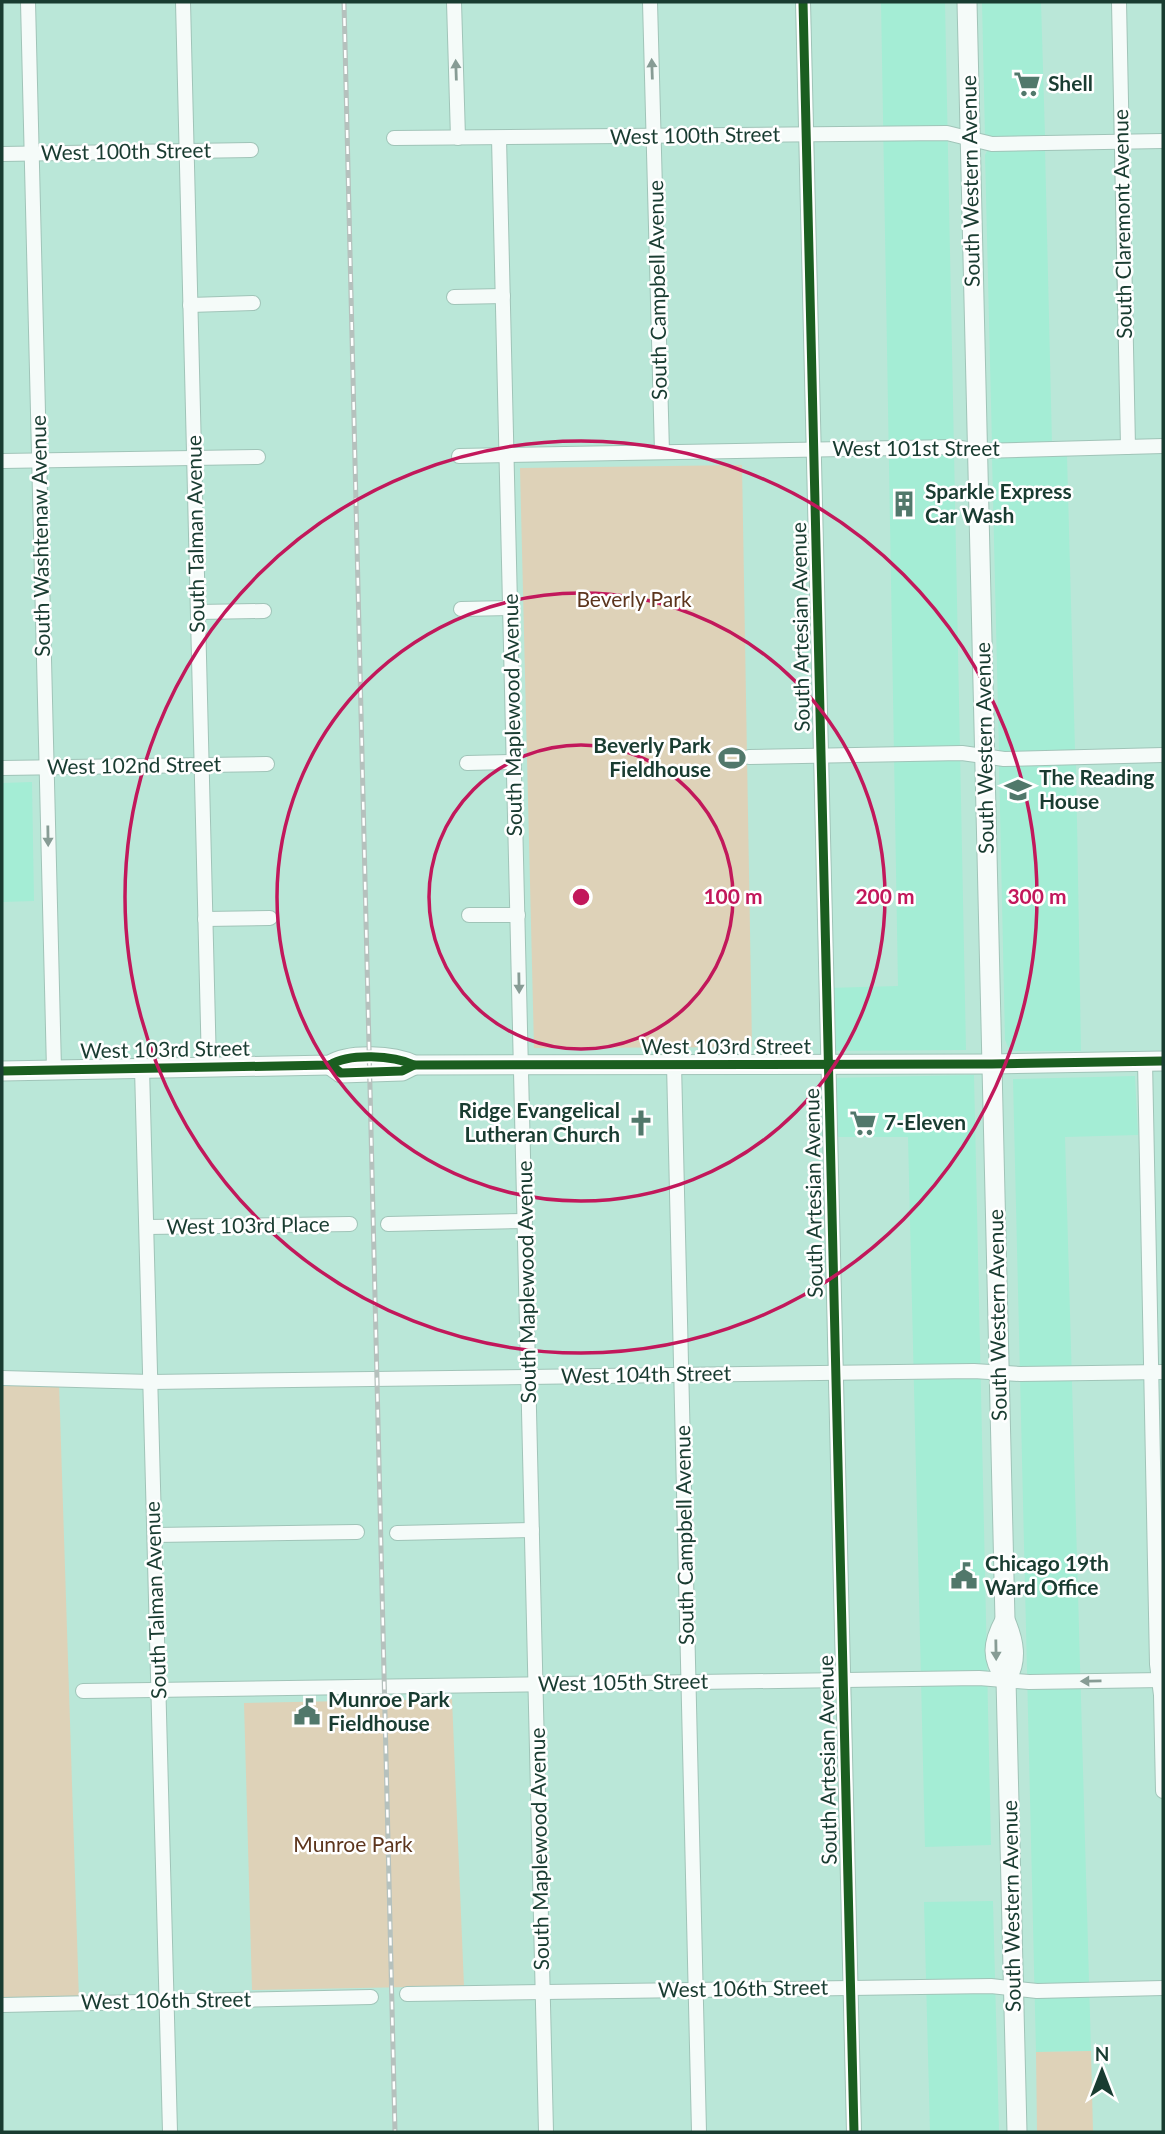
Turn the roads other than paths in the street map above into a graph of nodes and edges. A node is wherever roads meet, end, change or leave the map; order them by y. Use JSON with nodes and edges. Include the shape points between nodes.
{"nodes":[{"id":1,"x":28,"y":2,"type":"edge"},
{"id":2,"x":183,"y":2,"type":"edge"},
{"id":3,"x":454,"y":2,"type":"edge"},
{"id":4,"x":650,"y":2,"type":"edge"},
{"id":5,"x":803,"y":2,"type":"edge"},
{"id":6,"x":967,"y":2,"type":"edge"},
{"id":7,"x":1119,"y":2,"type":"edge"},
{"id":8,"x":806,"y":135,"type":"junction"},
{"id":9,"x":655,"y":137,"type":"junction"},
{"id":10,"x":394,"y":138,"type":"dead end"},
{"id":11,"x":458,"y":138,"type":"junction"},
{"id":12,"x":499,"y":138,"type":"junction"},
{"id":13,"x":971,"y":139,"type":"junction"},
{"id":14,"x":1122,"y":141,"type":"junction"},
{"id":15,"x":1163,"y":141,"type":"edge"},
{"id":16,"x":251,"y":150,"type":"dead end"},
{"id":17,"x":188,"y":151,"type":"junction"},
{"id":18,"x":32,"y":153,"type":"junction"},
{"id":19,"x":2,"y":154,"type":"edge"},
{"id":20,"x":503,"y":296,"type":"junction"},
{"id":21,"x":454,"y":297,"type":"dead end"},
{"id":22,"x":253,"y":303,"type":"dead end"},
{"id":23,"x":190,"y":305,"type":"junction"},
{"id":24,"x":1163,"y":446,"type":"edge"},
{"id":25,"x":1128,"y":447,"type":"junction"},
{"id":26,"x":814,"y":449,"type":"junction"},
{"id":27,"x":978,"y":451,"type":"junction"},
{"id":28,"x":662,"y":452,"type":"junction"},
{"id":29,"x":507,"y":455,"type":"junction"},
{"id":30,"x":459,"y":456,"type":"dead end"},
{"id":31,"x":258,"y":457,"type":"dead end"},
{"id":32,"x":194,"y":458,"type":"junction"},
{"id":33,"x":39,"y":460,"type":"junction"},
{"id":34,"x":2,"y":461,"type":"edge"},
{"id":35,"x":510,"y":608,"type":"junction"},
{"id":36,"x":461,"y":609,"type":"dead end"},
{"id":37,"x":264,"y":611,"type":"dead end"},
{"id":38,"x":198,"y":612,"type":"junction"},
{"id":39,"x":1163,"y":755,"type":"edge"},
{"id":40,"x":821,"y":756,"type":"junction"},
{"id":41,"x":985,"y":756,"type":"junction"},
{"id":42,"x":749,"y":757,"type":"dead end"},
{"id":43,"x":514,"y":762,"type":"junction"},
{"id":44,"x":467,"y":763,"type":"dead end"},
{"id":45,"x":267,"y":764,"type":"dead end"},
{"id":46,"x":201,"y":765,"type":"junction"},
{"id":47,"x":46,"y":767,"type":"junction"},
{"id":48,"x":2,"y":768,"type":"edge"},
{"id":49,"x":469,"y":915,"type":"dead end"},
{"id":50,"x":518,"y":915,"type":"junction"},
{"id":51,"x":270,"y":918,"type":"dead end"},
{"id":52,"x":205,"y":919,"type":"junction"},
{"id":53,"x":1154,"y":1061,"type":"edge"},
{"id":54,"x":674,"y":1064,"type":"junction"},
{"id":55,"x":828,"y":1064,"type":"junction"},
{"id":56,"x":992,"y":1064,"type":"junction"},
{"id":57,"x":522,"y":1065,"type":"junction"},
{"id":58,"x":209,"y":1067,"type":"junction"},
{"id":59,"x":142,"y":1068,"type":"junction"},
{"id":60,"x":2,"y":1070,"type":"edge"},
{"id":61,"x":54,"y":1070,"type":"junction"},
{"id":62,"x":525,"y":1221,"type":"junction"},
{"id":63,"x":350,"y":1224,"type":"dead end"},
{"id":64,"x":388,"y":1224,"type":"dead end"},
{"id":65,"x":147,"y":1227,"type":"junction"},
{"id":66,"x":999,"y":1372,"type":"junction"},
{"id":67,"x":1157,"y":1372,"type":"edge"},
{"id":68,"x":836,"y":1373,"type":"junction"},
{"id":69,"x":681,"y":1375,"type":"junction"},
{"id":70,"x":529,"y":1377,"type":"junction"},
{"id":71,"x":2,"y":1378,"type":"edge"},
{"id":72,"x":151,"y":1382,"type":"junction"},
{"id":73,"x":532,"y":1530,"type":"junction"},
{"id":74,"x":357,"y":1532,"type":"dead end"},
{"id":75,"x":397,"y":1533,"type":"dead end"},
{"id":76,"x":155,"y":1535,"type":"junction"},
{"id":77,"x":843,"y":1680,"type":"junction"},
{"id":78,"x":1006,"y":1680,"type":"junction"},
{"id":79,"x":1161,"y":1680,"type":"edge"},
{"id":80,"x":688,"y":1683,"type":"junction"},
{"id":81,"x":536,"y":1685,"type":"junction"},
{"id":82,"x":159,"y":1690,"type":"junction"},
{"id":83,"x":83,"y":1692,"type":"dead end"},
{"id":84,"x":1163,"y":1791,"type":"edge"},
{"id":85,"x":850,"y":1988,"type":"junction"},
{"id":86,"x":1163,"y":1988,"type":"edge"},
{"id":87,"x":1013,"y":1989,"type":"junction"},
{"id":88,"x":696,"y":1990,"type":"junction"},
{"id":89,"x":543,"y":1992,"type":"junction"},
{"id":90,"x":407,"y":1994,"type":"dead end"},
{"id":91,"x":371,"y":1997,"type":"dead end"},
{"id":92,"x":167,"y":2001,"type":"junction"},
{"id":93,"x":2,"y":2005,"type":"edge"},
{"id":94,"x":170,"y":2132,"type":"edge"},
{"id":95,"x":546,"y":2132,"type":"edge"},
{"id":96,"x":699,"y":2132,"type":"edge"},
{"id":97,"x":854,"y":2132,"type":"edge"},
{"id":98,"x":1017,"y":2132,"type":"edge"}],
"edges":[{"from":1,"to":18,"type":"street","name":"South Washtenaw Avenue"},
{"from":2,"to":17,"type":"street","name":"South Talman Avenue"},
{"from":11,"to":3,"type":"street","one_way":true},
{"from":9,"to":4,"type":"street","name":"South Campbell Avenue","one_way":true},
{"from":5,"to":8,"type":"street","name":"South Artesian Avenue"},
{"from":6,"to":13,"type":"main road","name":"South Western Avenue"},
{"from":7,"to":14,"type":"street","name":"South Claremont Avenue"},
{"from":8,"to":9,"type":"street","name":"West 100th Street"},
{"from":8,"to":13,"type":"street","name":"West 100th Street","via":[[947,133]]},
{"from":8,"to":26,"type":"street","name":"South Artesian Avenue"},
{"from":9,"to":12,"type":"street","name":"West 100th Street"},
{"from":9,"to":28,"type":"street","name":"South Campbell Avenue"},
{"from":10,"to":11,"type":"street","name":"West 100th Street"},
{"from":11,"to":12,"type":"street","name":"West 100th Street"},
{"from":12,"to":20,"type":"street","name":"South Maplewood Avenue"},
{"from":13,"to":14,"type":"street","name":"West 100th Street","via":[[992,144]]},
{"from":13,"to":27,"type":"main road","name":"South Western Avenue"},
{"from":14,"to":15,"type":"street","name":"West 100th Street"},
{"from":14,"to":25,"type":"street","name":"South Claremont Avenue"},
{"from":16,"to":17,"type":"street","name":"West 100th Street"},
{"from":17,"to":18,"type":"street","name":"West 100th Street"},
{"from":17,"to":23,"type":"street","name":"South Talman Avenue"},
{"from":18,"to":19,"type":"street","name":"West 100th Street"},
{"from":18,"to":33,"type":"street","name":"South Washtenaw Avenue"},
{"from":20,"to":21,"type":"street"},
{"from":20,"to":29,"type":"street","name":"South Maplewood Avenue"},
{"from":22,"to":23,"type":"street"},
{"from":23,"to":32,"type":"street","name":"South Talman Avenue"},
{"from":24,"to":25,"type":"street","name":"West 101st Street"},
{"from":25,"to":27,"type":"street","name":"West 101st Street"},
{"from":26,"to":27,"type":"street","name":"West 101st Street","via":[[955,447]]},
{"from":26,"to":28,"type":"street","name":"West 101st Street"},
{"from":26,"to":40,"type":"street","name":"South Artesian Avenue"},
{"from":27,"to":41,"type":"main road","name":"South Western Avenue"},
{"from":28,"to":29,"type":"street","name":"West 101st Street"},
{"from":29,"to":30,"type":"street","name":"West 101st Street"},
{"from":29,"to":35,"type":"street","name":"South Maplewood Avenue"},
{"from":31,"to":32,"type":"street"},
{"from":32,"to":33,"type":"street"},
{"from":32,"to":38,"type":"street","name":"South Talman Avenue"},
{"from":33,"to":34,"type":"street"},
{"from":33,"to":47,"type":"street","name":"South Washtenaw Avenue"},
{"from":35,"to":36,"type":"street"},
{"from":35,"to":43,"type":"street","name":"South Maplewood Avenue"},
{"from":37,"to":38,"type":"street"},
{"from":38,"to":46,"type":"street","name":"South Talman Avenue"},
{"from":39,"to":41,"type":"street"},
{"from":40,"to":41,"type":"street"},
{"from":40,"to":42,"type":"street"},
{"from":40,"to":55,"type":"street","name":"South Artesian Avenue"},
{"from":41,"to":56,"type":"main road","name":"South Western Avenue"},
{"from":43,"to":44,"type":"street"},
{"from":43,"to":50,"type":"street","name":"South Maplewood Avenue"},
{"from":45,"to":46,"type":"street","name":"West 102nd Street"},
{"from":46,"to":47,"type":"street","name":"West 102nd Street"},
{"from":46,"to":52,"type":"street","name":"South Talman Avenue"},
{"from":47,"to":48,"type":"street","name":"West 102nd Street"},
{"from":47,"to":61,"type":"street","name":"South Washtenaw Avenue","one_way":true},
{"from":49,"to":50,"type":"street"},
{"from":50,"to":57,"type":"street","name":"South Maplewood Avenue","one_way":true},
{"from":51,"to":52,"type":"street"},
{"from":52,"to":58,"type":"street","name":"South Talman Avenue"},
{"from":53,"to":56,"type":"main road","name":"West 103rd Street"},
{"from":53,"to":67,"type":"street"},
{"from":54,"to":55,"type":"main road","name":"West 103rd Street"},
{"from":54,"to":57,"type":"main road","name":"West 103rd Street"},
{"from":54,"to":69,"type":"street","name":"South Campbell Avenue"},
{"from":55,"to":56,"type":"main road","name":"West 103rd Street"},
{"from":55,"to":68,"type":"street","name":"South Artesian Avenue"},
{"from":56,"to":66,"type":"main road","name":"South Western Avenue"},
{"from":57,"to":58,"type":"main road","name":"West 103rd Street","via":[[414,1065],[400,1058],[384,1058],[340,1059],[330,1065]]},
{"from":57,"to":62,"type":"street","name":"South Maplewood Avenue"},
{"from":58,"to":59,"type":"main road","name":"West 103rd Street"},
{"from":59,"to":61,"type":"main road","name":"West 103rd Street"},
{"from":59,"to":65,"type":"street","name":"South Talman Avenue"},
{"from":60,"to":61,"type":"main road","name":"West 103rd Street"},
{"from":62,"to":64,"type":"street"},
{"from":62,"to":70,"type":"street","name":"South Maplewood Avenue"},
{"from":63,"to":65,"type":"street","name":"West 103rd Place"},
{"from":65,"to":72,"type":"street","name":"South Talman Avenue"},
{"from":66,"to":67,"type":"street","name":"West 104th Street"},
{"from":66,"to":68,"type":"street","name":"West 104th Street"},
{"from":66,"to":78,"type":"main road","name":"South Western Avenue","via":[[1005,1620],[1013,1637],[1014,1667]]},
{"from":67,"to":79,"type":"street"},
{"from":68,"to":69,"type":"street","name":"West 104th Street"},
{"from":68,"to":77,"type":"street","name":"South Artesian Avenue"},
{"from":69,"to":70,"type":"street","name":"West 104th Street"},
{"from":69,"to":80,"type":"street","name":"South Campbell Avenue"},
{"from":70,"to":72,"type":"street","name":"West 104th Street"},
{"from":70,"to":73,"type":"street","name":"South Maplewood Avenue"},
{"from":71,"to":72,"type":"street","name":"West 104th Street"},
{"from":72,"to":76,"type":"street","name":"South Talman Avenue"},
{"from":73,"to":75,"type":"street"},
{"from":73,"to":81,"type":"street","name":"South Maplewood Avenue"},
{"from":74,"to":76,"type":"street"},
{"from":76,"to":82,"type":"street","name":"South Talman Avenue"},
{"from":77,"to":78,"type":"street","name":"West 105th Street"},
{"from":77,"to":80,"type":"street","name":"West 105th Street"},
{"from":77,"to":85,"type":"street","name":"South Artesian Avenue"},
{"from":79,"to":78,"type":"street","name":"West 105th Street","one_way":true},
{"from":78,"to":87,"type":"main road","name":"South Western Avenue"},
{"from":79,"to":84,"type":"street"},
{"from":80,"to":81,"type":"street","name":"West 105th Street"},
{"from":80,"to":88,"type":"street","name":"South Campbell Avenue"},
{"from":81,"to":82,"type":"street","name":"West 105th Street"},
{"from":81,"to":89,"type":"street","name":"South Maplewood Avenue"},
{"from":82,"to":83,"type":"street","name":"West 105th Street"},
{"from":82,"to":92,"type":"street","name":"South Talman Avenue"},
{"from":85,"to":87,"type":"street","name":"West 106th Street"},
{"from":85,"to":88,"type":"street","name":"West 106th Street"},
{"from":85,"to":97,"type":"street","name":"South Artesian Avenue"},
{"from":86,"to":87,"type":"street","name":"West 106th Street"},
{"from":87,"to":98,"type":"main road","name":"South Western Avenue"},
{"from":88,"to":89,"type":"street","name":"West 106th Street"},
{"from":88,"to":96,"type":"street","name":"South Campbell Avenue"},
{"from":89,"to":90,"type":"street","name":"West 106th Street"},
{"from":89,"to":95,"type":"street","name":"South Maplewood Avenue"},
{"from":91,"to":92,"type":"street","name":"West 106th Street"},
{"from":92,"to":93,"type":"street","name":"West 106th Street"},
{"from":92,"to":94,"type":"street","name":"South Talman Avenue"}]}
